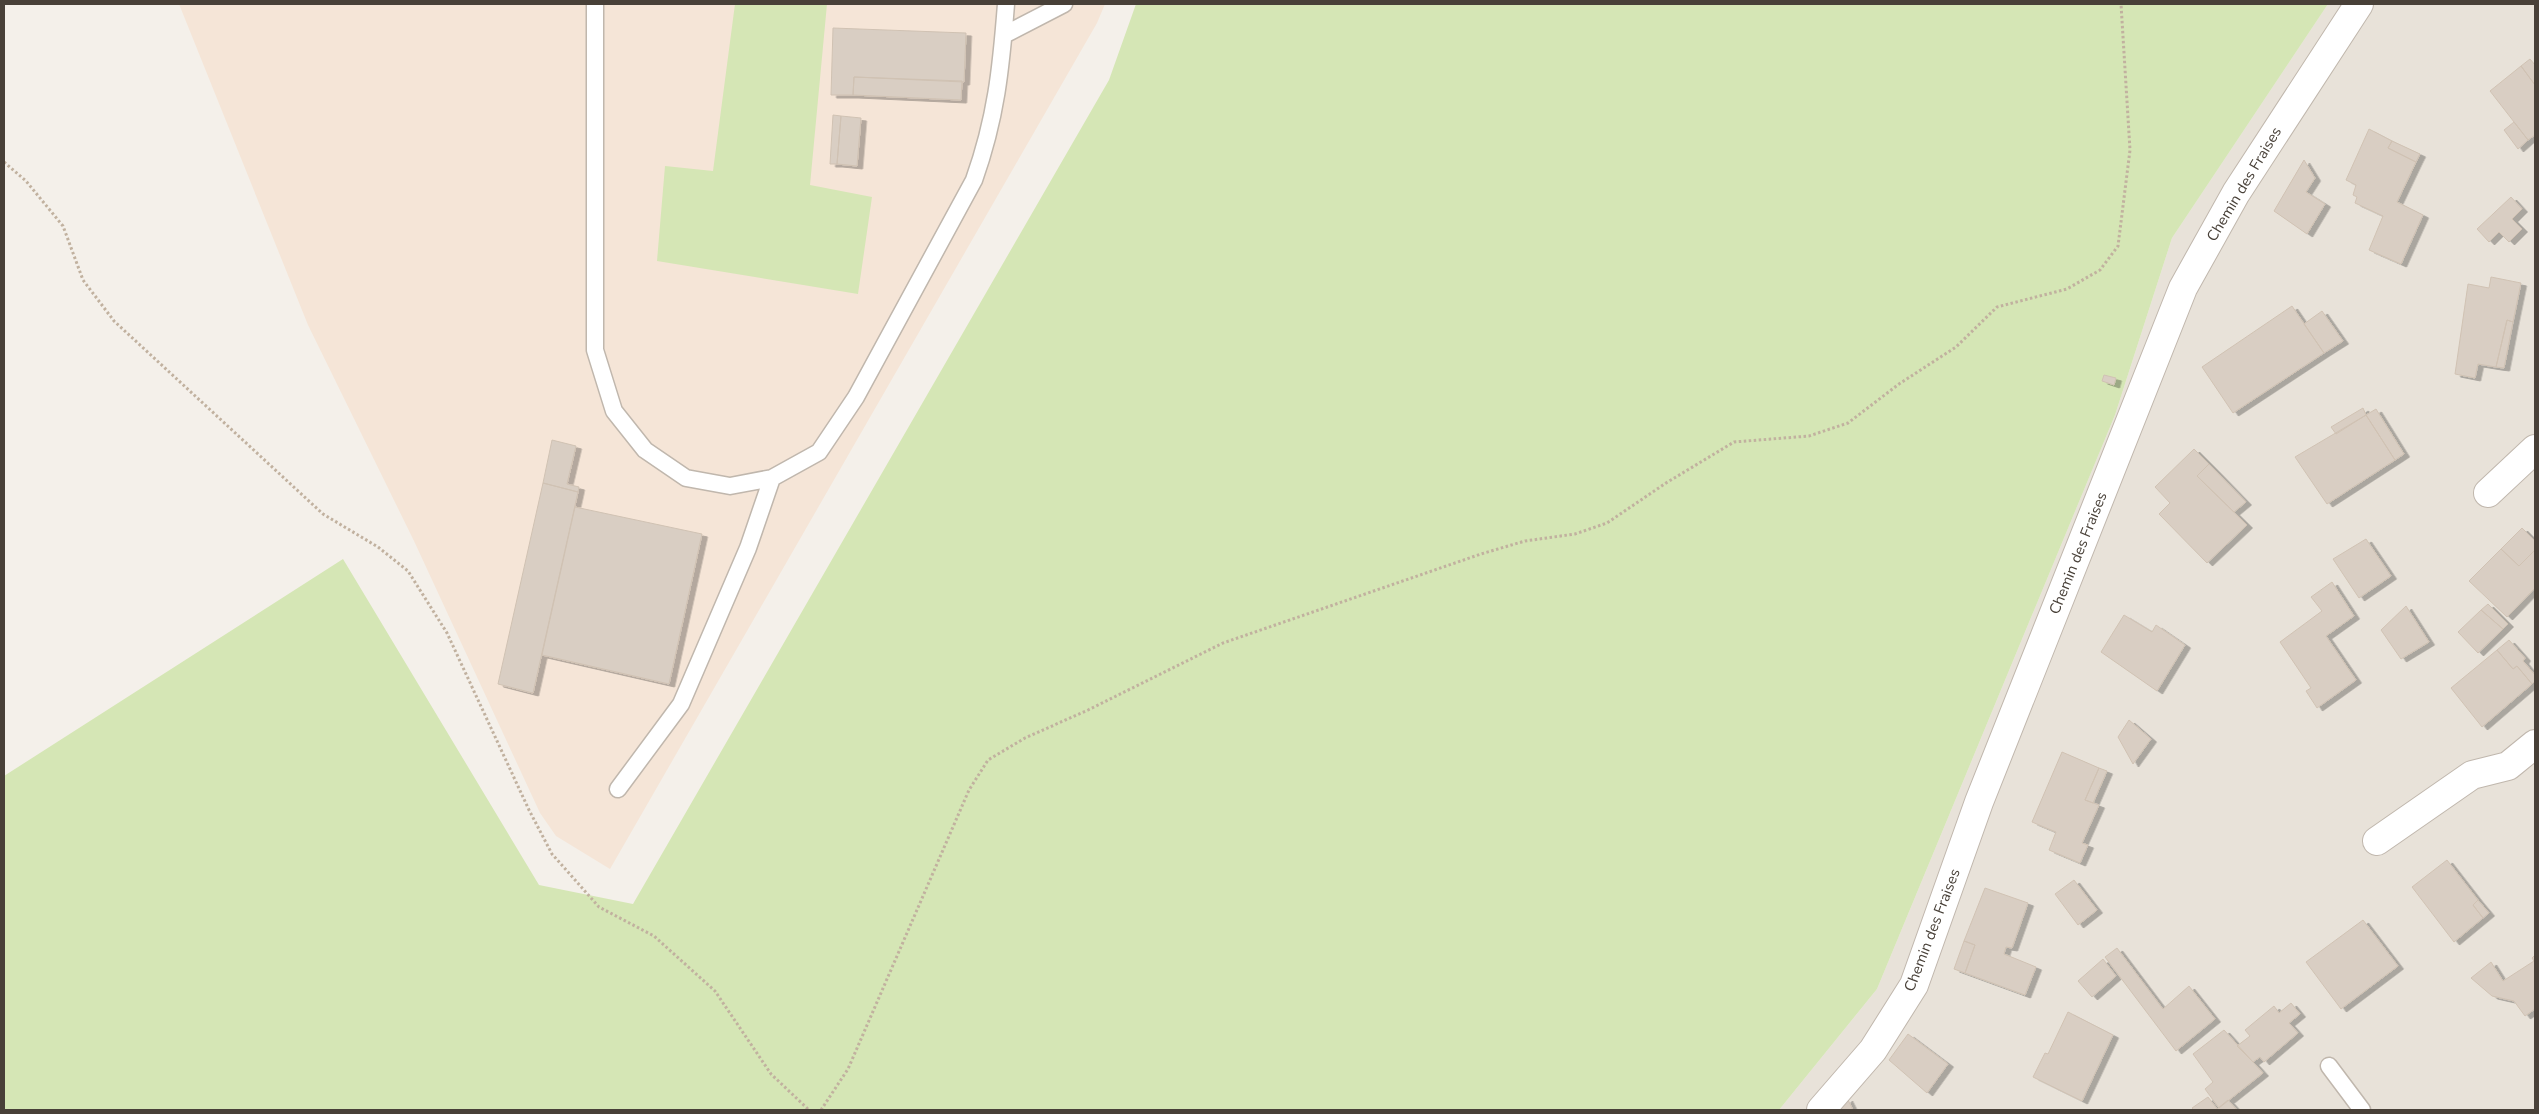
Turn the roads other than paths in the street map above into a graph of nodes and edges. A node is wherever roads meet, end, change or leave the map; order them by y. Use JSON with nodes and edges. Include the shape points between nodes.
{"nodes":[{"id":1,"x":595,"y":4,"type":"edge"},
{"id":2,"x":1006,"y":4,"type":"edge"},
{"id":3,"x":1064,"y":4,"type":"edge"},
{"id":4,"x":2359,"y":4,"type":"edge"},
{"id":5,"x":1004,"y":35,"type":"junction"},
{"id":6,"x":2535,"y":449,"type":"edge"},
{"id":7,"x":772,"y":478,"type":"junction"},
{"id":8,"x":2488,"y":493,"type":"dead end"},
{"id":9,"x":2535,"y":744,"type":"edge"},
{"id":10,"x":618,"y":790,"type":"dead end"},
{"id":11,"x":2377,"y":841,"type":"dead end"},
{"id":12,"x":2329,"y":1066,"type":"dead end"},
{"id":13,"x":1820,"y":1110,"type":"edge"},
{"id":14,"x":2362,"y":1110,"type":"edge"}],
"edges":[{"from":1,"to":7,"type":"lane","via":[[595,350],[614,411],[645,450],[686,478],[730,486]]},
{"from":2,"to":5,"type":"lane"},
{"from":3,"to":5,"type":"lane"},
{"from":4,"to":13,"type":"street","name":"Chemin des Fraises","via":[[2236,193],[2183,288],[1979,802],[1914,985],[1873,1050]]},
{"from":5,"to":7,"type":"lane","via":[[999,87],[988,142],[974,180],[856,397],[820,452]]},
{"from":6,"to":8,"type":"street"},
{"from":7,"to":10,"type":"lane","via":[[748,548],[681,704]]},
{"from":9,"to":11,"type":"street","via":[[2508,766],[2472,775]]},
{"from":12,"to":14,"type":"lane"}]}
